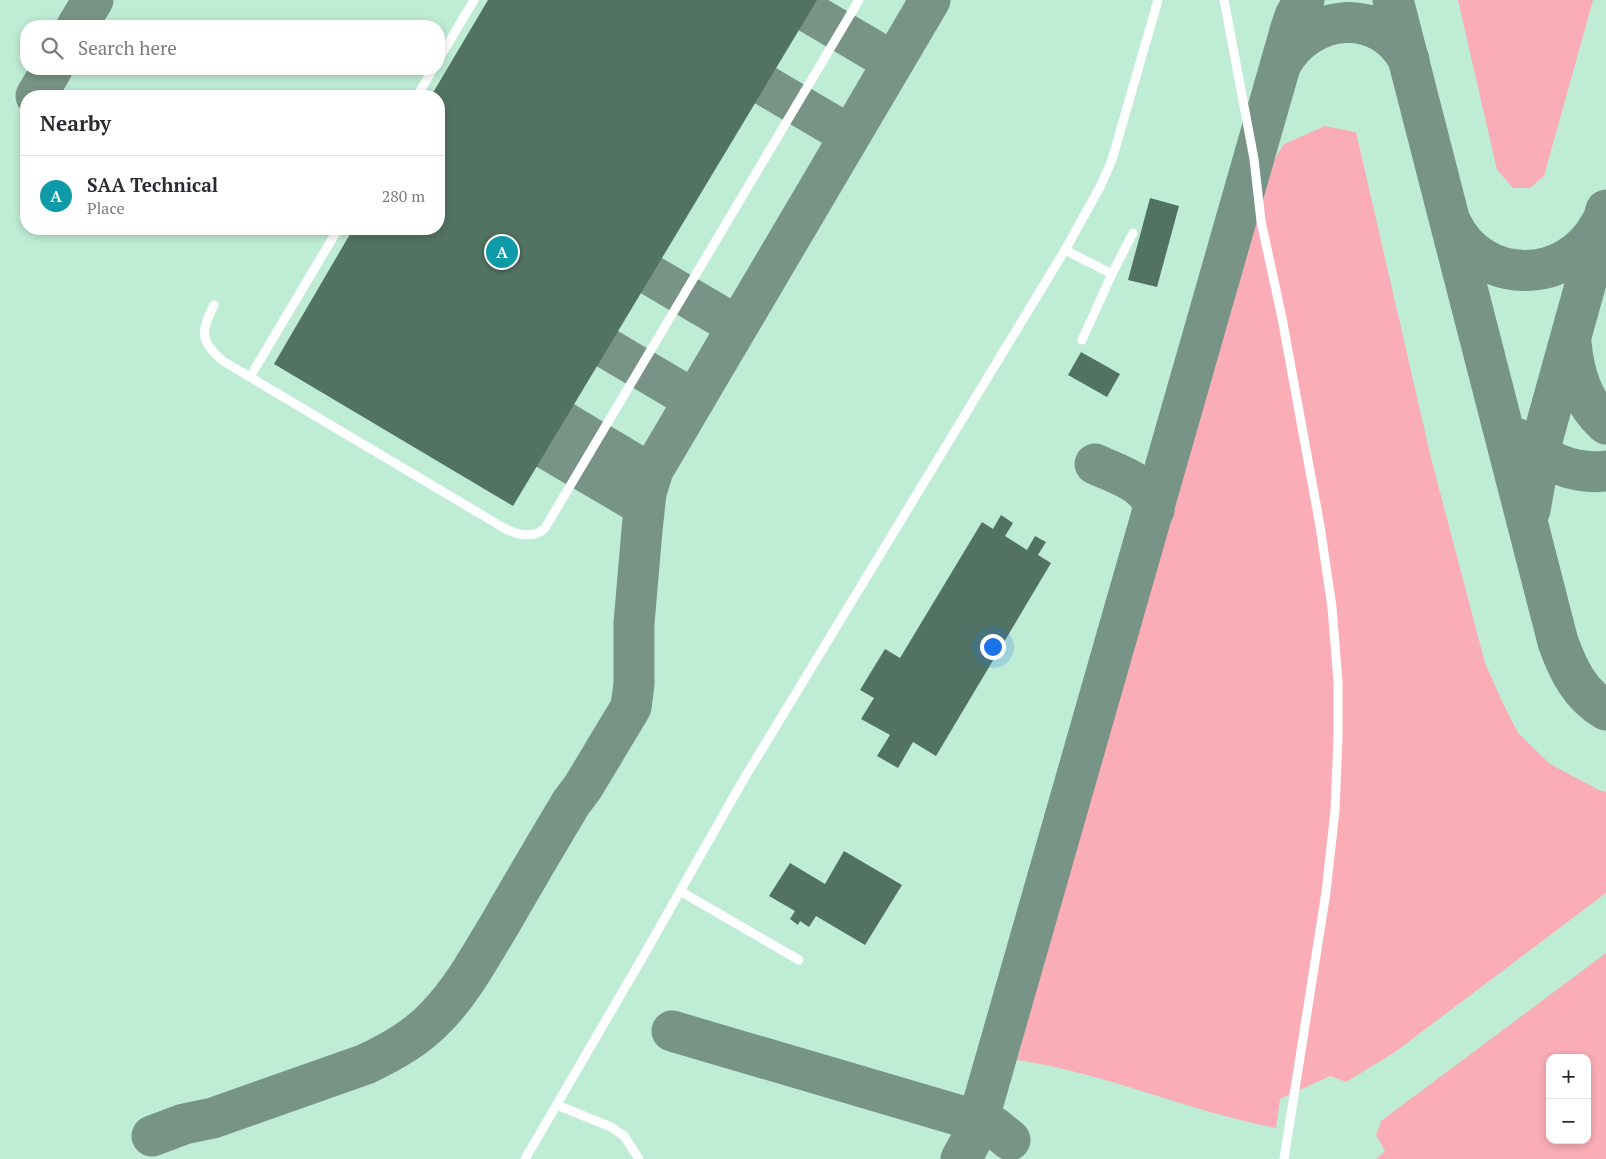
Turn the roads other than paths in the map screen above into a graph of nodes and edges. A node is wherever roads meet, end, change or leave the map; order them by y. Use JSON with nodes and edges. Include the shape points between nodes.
{"nodes":[{"id":1,"x":474,"y":0,"type":"edge"},
{"id":2,"x":859,"y":0,"type":"edge"},
{"id":3,"x":1158,"y":0,"type":"edge"},
{"id":4,"x":1224,"y":0,"type":"edge"},
{"id":5,"x":445,"y":49,"type":"edge"},
{"id":6,"x":429,"y":75,"type":"edge"},
{"id":7,"x":421,"y":90,"type":"edge"},
{"id":8,"x":1133,"y":233,"type":"dead end"},
{"id":9,"x":334,"y":235,"type":"edge"},
{"id":10,"x":1065,"y":250,"type":"junction"},
{"id":11,"x":1112,"y":274,"type":"junction"},
{"id":12,"x":214,"y":305,"type":"dead end"},
{"id":13,"x":1082,"y":340,"type":"dead end"},
{"id":14,"x":250,"y":377,"type":"junction"},
{"id":15,"x":680,"y":891,"type":"junction"},
{"id":16,"x":799,"y":960,"type":"dead end"},
{"id":17,"x":556,"y":1106,"type":"junction"},
{"id":18,"x":525,"y":1159,"type":"edge"},
{"id":19,"x":639,"y":1159,"type":"edge"},
{"id":20,"x":1284,"y":1159,"type":"edge"}],
"edges":[{"from":1,"to":5,"type":"lane"},
{"from":2,"to":14,"type":"lane","via":[[541,532],[513,533]]},
{"from":3,"to":10,"type":"lane","via":[[1112,160]]},
{"from":4,"to":20,"type":"lane","via":[[1254,160],[1261,221],[1320,526],[1332,607],[1338,682],[1337,777],[1331,848]]},
{"from":6,"to":7,"type":"lane"},
{"from":8,"to":11,"type":"lane"},
{"from":9,"to":14,"type":"lane"},
{"from":10,"to":11,"type":"lane"},
{"from":10,"to":15,"type":"lane","via":[[742,782]]},
{"from":11,"to":13,"type":"lane"},
{"from":12,"to":14,"type":"lane","via":[[205,326],[204,338],[222,361]]},
{"from":15,"to":16,"type":"lane"},
{"from":15,"to":17,"type":"lane"},
{"from":17,"to":18,"type":"lane"},
{"from":17,"to":19,"type":"lane","via":[[624,1136]]}]}
